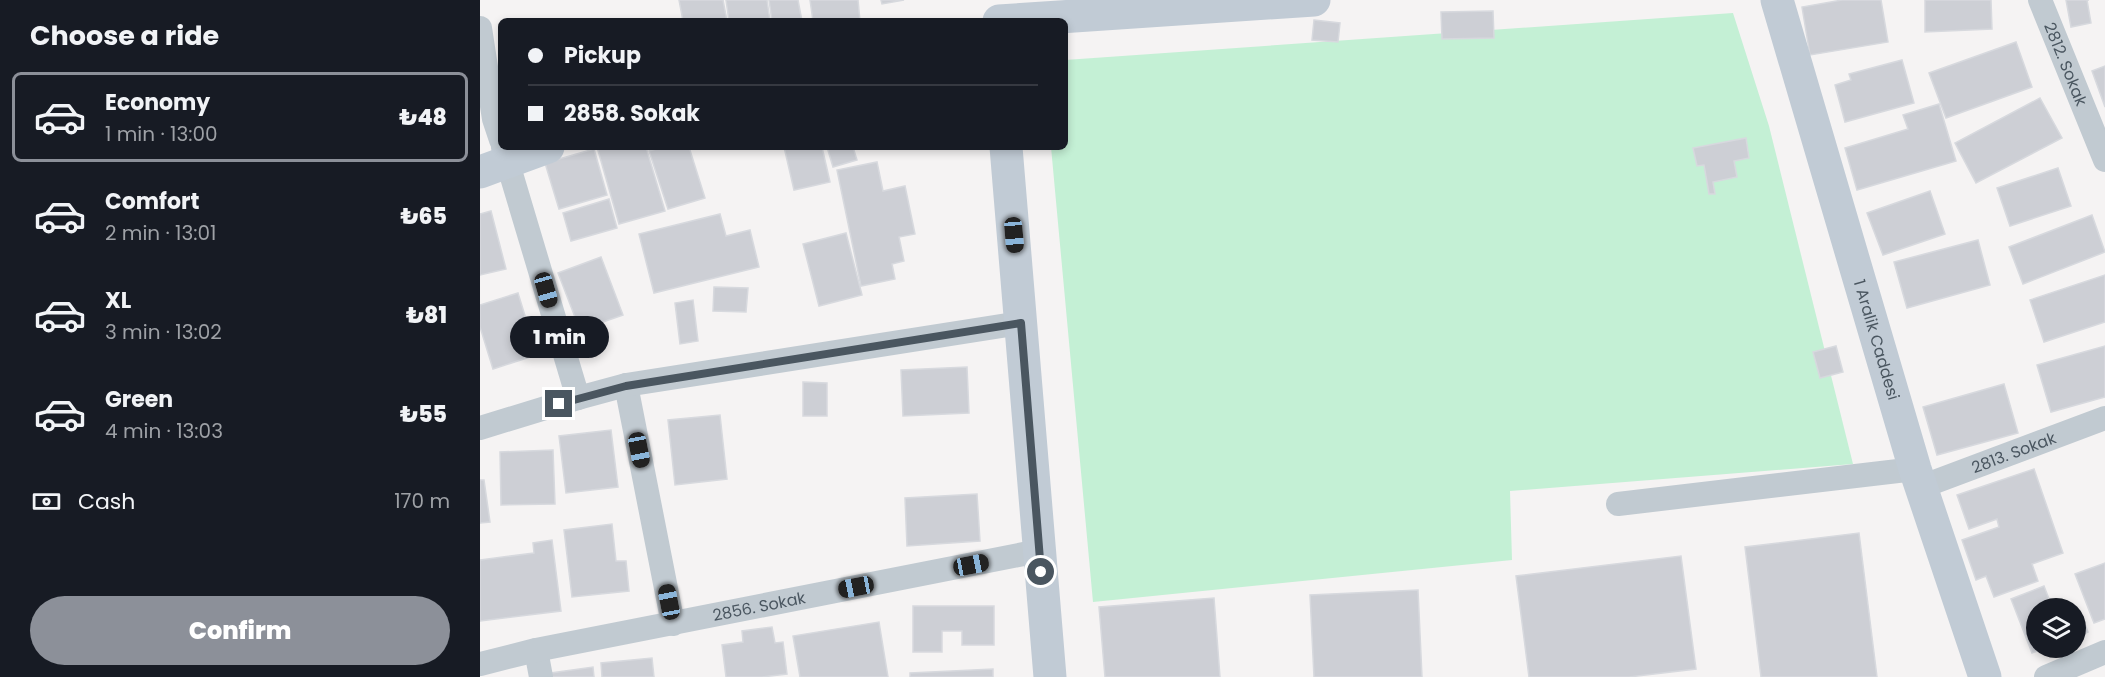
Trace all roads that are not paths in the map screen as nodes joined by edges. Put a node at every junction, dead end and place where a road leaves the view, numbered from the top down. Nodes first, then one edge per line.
1 (994, 0) edge
2 (1314, 0) edge
3 (1777, 0) edge
4 (2040, 0) edge
5 (997, 18) edge
6 (1043, 18) edge
7 (480, 28) edge
8 (529, 150) edge
9 (1006, 150) edge
10 (498, 155) edge
11 (2105, 160) edge
12 (1021, 323) junction
13 (626, 386) junction
14 (578, 398) junction
15 (2105, 418) edge
16 (480, 428) edge
17 (1918, 478) junction
18 (1618, 504) dead end
19 (1039, 551) junction
20 (673, 624) junction
21 (536, 650) junction
22 (2105, 652) edge
23 (480, 664) edge
24 (541, 677) edge
25 (1050, 677) edge
26 (1985, 677) edge
27 (2046, 677) edge

1 - 5 main road
2 - 6 main road
3 - 17 main road, 1 Aralik Caddesi
4 - 11 street, 2812. Sokak
7 - 10 street
8 - 10 main road
9 - 12 main road
10 - 14 street
12 - 13 street
12 - 19 main road
13 - 14 street
13 - 20 street
14 - 16 street
15 - 17 street, 2813. Sokak
17 - 18 street, 2813. Sokak
17 - 26 main road, 1 Aralik Caddesi
19 - 20 street, 2856. Sokak
19 - 25 main road
20 - 21 street, 2856. Sokak
21 - 23 street, 2856. Sokak
21 - 24 street
22 - 27 street

